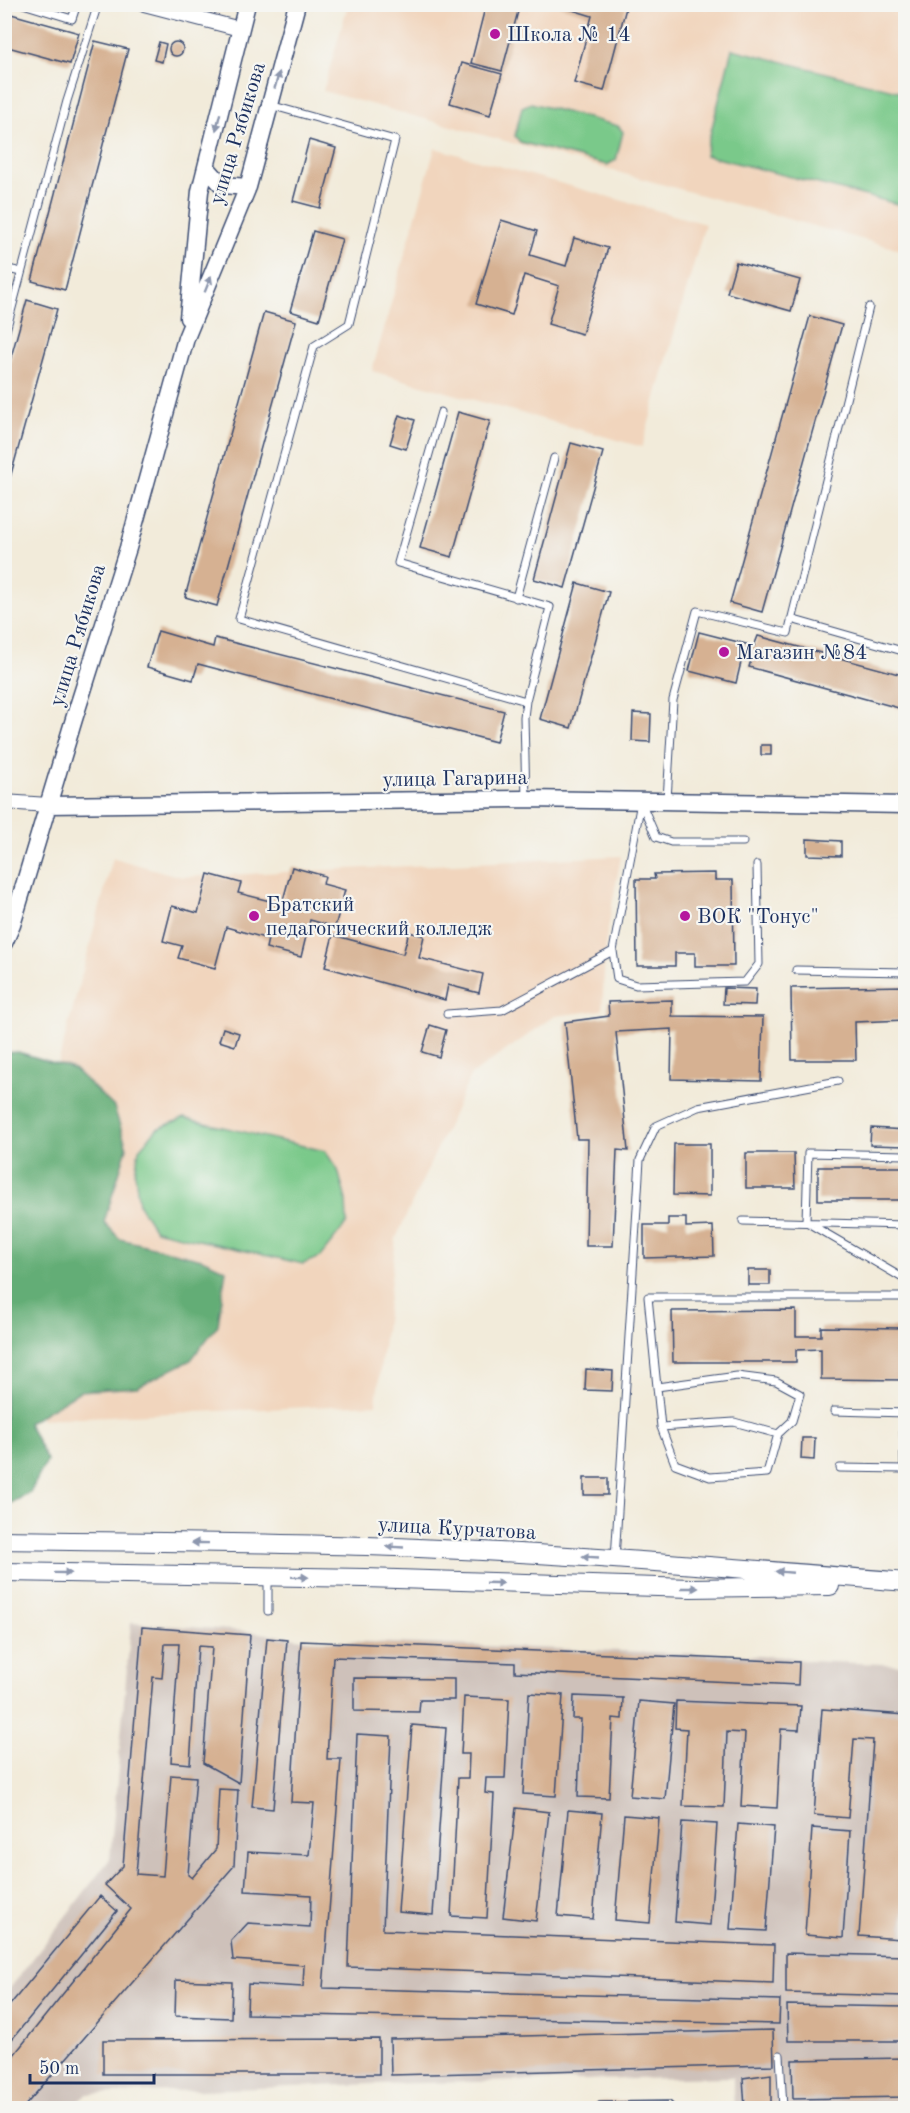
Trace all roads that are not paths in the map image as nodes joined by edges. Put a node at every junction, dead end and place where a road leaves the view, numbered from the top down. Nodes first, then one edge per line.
1 (23, 4) edge
2 (76, 4) edge
3 (98, 4) edge
4 (144, 4) edge
5 (247, 4) edge
6 (297, 4) edge
7 (893, 4) edge
8 (906, 8) edge
9 (240, 29) junction
10 (270, 104) junction
11 (207, 168) junction
12 (248, 187) junction
13 (4, 268) edge
14 (21, 272) junction
15 (869, 307) dead end
16 (4, 338) edge
17 (186, 338) junction
18 (441, 412) dead end
19 (554, 458) dead end
20 (516, 597) junction
21 (791, 619) junction
22 (906, 652) edge
23 (526, 701) junction
24 (526, 799) junction
25 (4, 802) edge
26 (641, 802) junction
27 (667, 802) junction
28 (48, 805) junction
29 (906, 806) edge
30 (743, 842) dead end
31 (757, 866) dead end
32 (4, 943) edge
33 (613, 951) junction
34 (796, 970) dead end
35 (906, 972) edge
36 (447, 1014) dead end
37 (838, 1081) dead end
38 (906, 1155) edge
39 (743, 1221) dead end
40 (806, 1221) junction
41 (906, 1225) edge
42 (906, 1280) edge
43 (906, 1297) edge
44 (657, 1387) junction
45 (834, 1411) dead end
46 (904, 1413) edge
47 (661, 1427) junction
48 (778, 1434) junction
49 (840, 1468) dead end
50 (4, 1540) edge
51 (366, 1546) junction
52 (615, 1559) junction
53 (4, 1572) edge
54 (268, 1577) junction
55 (365, 1578) junction
56 (906, 1584) edge
57 (268, 1611) dead end
58 (780, 2055) dead end
59 (783, 2109) edge

1 - 2 lane
3 - 14 lane
4 - 9 street
5 - 9 street, улица Рябикова
10 -> 6 street, улица Рябикова
7 - 8 lane
9 -> 11 street, улица Рябикова
10 - 12 street, улица Рябикова
10 - 23 lane
11 - 12 street
11 - 17 street, улица Рябикова
17 -> 12 street, улица Рябикова
13 - 14 lane
14 - 16 lane
15 - 21 lane
17 - 28 street, улица Рябикова
18 - 20 lane
19 - 20 lane
20 - 23 lane
21 - 22 lane
21 - 27 lane
23 - 24 lane
24 - 26 street, улица Гагарина
24 - 28 street, улица Гагарина
25 - 28 street, улица Гагарина
26 - 27 street, улица Гагарина
26 - 30 lane
26 - 33 lane
27 - 29 street, улица Гагарина
28 - 32 street, улица Рябикова
31 - 33 lane
33 - 36 lane
34 - 35 lane
37 - 52 lane
38 - 40 lane
39 - 40 lane
40 - 41 lane
40 - 42 lane
43 - 44 lane
44 - 47 lane
44 - 48 lane
45 - 46 lane
46 - 49 lane
47 - 48 lane
47 - 48 lane
51 -> 50 main road, улица Курчатова
52 -> 51 main road, улица Курчатова
51 - 55 main road
56 -> 52 main road, улица Курчатова
53 -> 54 main road
54 -> 55 main road
54 - 57 lane
55 -> 56 main road
58 - 59 lane

